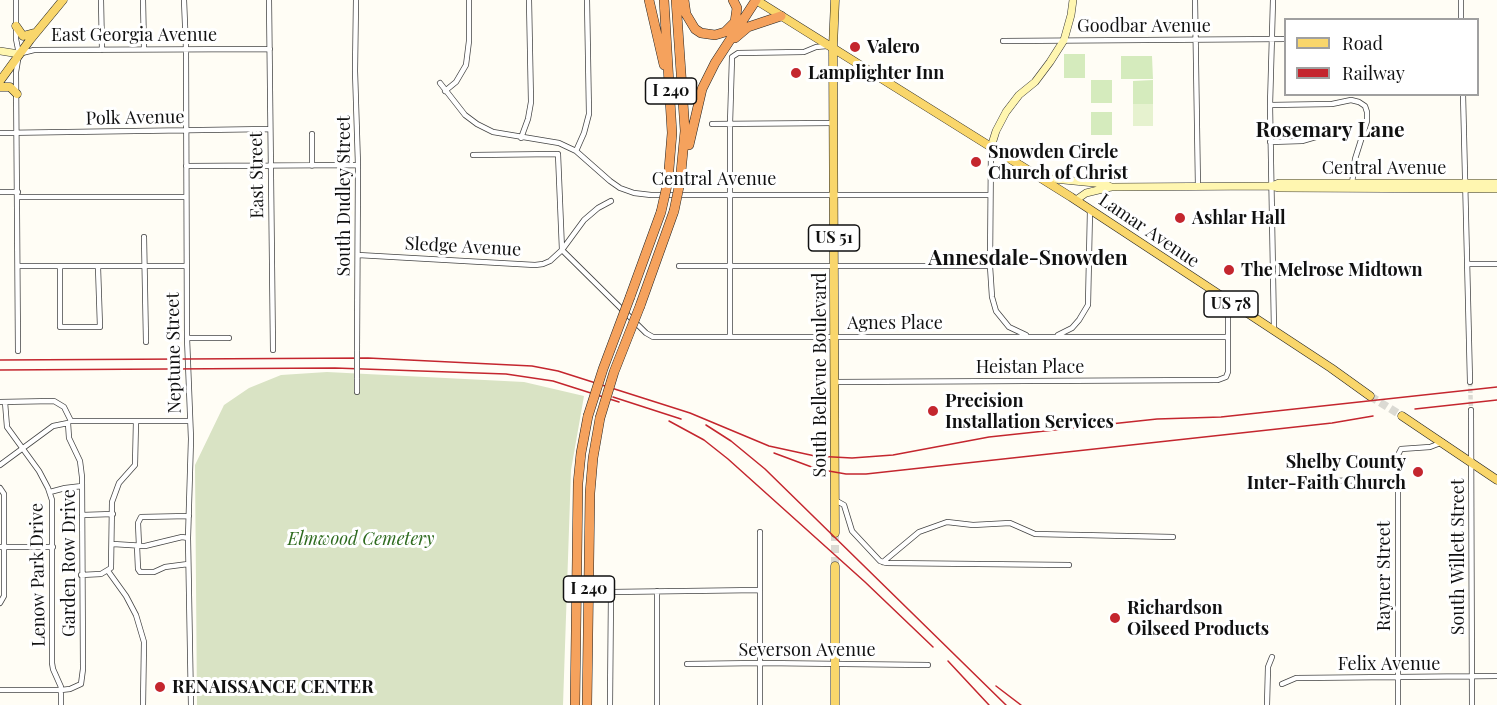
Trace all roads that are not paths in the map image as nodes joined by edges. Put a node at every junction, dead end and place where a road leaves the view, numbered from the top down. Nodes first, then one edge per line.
1 (16, 0) edge
2 (63, 0) edge
3 (101, 0) edge
4 (143, 0) edge
5 (184, 0) edge
6 (269, 0) edge
7 (356, 0) edge
8 (469, 0) edge
9 (529, 0) edge
10 (587, 0) edge
11 (649, 0) edge
12 (664, 0) edge
13 (676, 0) edge
14 (684, 0) edge
15 (733, 0) edge
16 (756, 0) edge
17 (835, 0) edge
18 (1073, 0) edge
19 (1196, 0) edge
20 (1272, 0) edge
21 (1461, 0) edge
22 (781, 16) junction
23 (1461, 18) edge
24 (16, 26) junction
25 (35, 32) junction
26 (1196, 39) junction
27 (1270, 39) junction
28 (1284, 39) edge
29 (1004, 40) dead end
30 (1064, 40) junction
31 (729, 43) junction
32 (833, 47) junction
33 (270, 48) junction
34 (144, 49) junction
35 (186, 49) junction
36 (102, 50) junction
37 (0, 51) edge
38 (19, 54) junction
39 (0, 81) edge
40 (440, 83) dead end
41 (0, 87) edge
42 (445, 91) junction
43 (17, 94) junction
44 (1463, 96) edge
45 (671, 97) junction
46 (1270, 105) junction
47 (834, 123) junction
48 (712, 124) dead end
49 (730, 124) junction
50 (270, 129) junction
51 (186, 131) junction
52 (0, 133) edge
53 (18, 133) junction
54 (312, 134) dead end
55 (1335, 137) dead end
56 (521, 138) junction
57 (1270, 142) junction
58 (991, 147) junction
59 (576, 151) junction
60 (473, 155) dead end
61 (683, 159) junction
62 (358, 165) junction
63 (186, 166) junction
64 (271, 166) junction
65 (312, 166) junction
66 (1041, 178) junction
67 (1497, 183) edge
68 (1352, 185) junction
69 (1271, 186) junction
70 (1466, 186) junction
71 (1112, 187) junction
72 (1197, 187) junction
73 (1497, 189) edge
74 (0, 192) edge
75 (18, 195) junction
76 (730, 195) junction
77 (835, 195) junction
78 (990, 195) junction
79 (185, 196) junction
80 (1076, 200) junction
81 (611, 201) dead end
82 (1090, 210) junction
83 (144, 237) dead end
84 (562, 250) junction
85 (358, 255) junction
86 (1468, 264) junction
87 (1497, 264) edge
88 (18, 266) junction
89 (186, 266) junction
90 (679, 266) dead end
91 (834, 266) junction
92 (990, 266) junction
93 (60, 267) junction
94 (98, 267) junction
95 (145, 267) junction
96 (730, 267) junction
97 (1228, 302) junction
98 (1274, 332) junction
99 (1028, 336) junction
100 (1056, 336) junction
101 (730, 337) junction
102 (834, 337) junction
103 (1228, 337) junction
104 (187, 338) junction
105 (229, 338) dead end
106 (146, 342) dead end
107 (273, 350) dead end
108 (18, 351) dead end
109 (1470, 381) tunnel mouth
110 (834, 382) junction
111 (357, 392) dead end
112 (1370, 396) tunnel mouth
113 (3, 402) edge
114 (1471, 410) tunnel mouth
115 (1402, 416) tunnel mouth
116 (136, 421) junction
117 (189, 421) junction
118 (69, 422) junction
119 (1443, 442) junction
120 (23, 448) junction
121 (1472, 462) junction
122 (0, 465) edge
123 (1397, 480) junction
124 (1497, 480) edge
125 (1314, 481) dead end
126 (82, 486) junction
127 (0, 488) edge
128 (50, 492) junction
129 (835, 500) junction
130 (2, 513) edge
131 (113, 514) junction
132 (82, 515) junction
133 (189, 516) junction
134 (760, 532) dead end
135 (835, 533) tunnel mouth
136 (1173, 537) dead end
137 (188, 538) junction
138 (113, 544) junction
139 (138, 546) junction
140 (2, 547) edge
141 (53, 547) junction
142 (883, 562) junction
143 (188, 564) junction
144 (1069, 565) dead end
145 (835, 566) tunnel mouth
146 (108, 571) junction
147 (81, 575) junction
148 (760, 590) junction
149 (657, 591) junction
150 (0, 603) edge
151 (1272, 657) dead end
152 (760, 663) junction
153 (835, 663) junction
154 (687, 664) dead end
155 (928, 665) dead end
156 (1472, 676) junction
157 (1497, 676) edge
158 (1398, 677) junction
159 (1282, 684) dead end
160 (61, 688) junction
161 (0, 690) edge
162 (61, 705) edge
163 (143, 705) edge
164 (191, 705) edge
165 (575, 705) edge
166 (587, 705) edge
167 (610, 705) edge
168 (657, 705) edge
169 (760, 705) edge
170 (835, 705) edge
171 (1268, 705) edge
172 (1398, 705) edge
173 (1472, 705) edge

1 - 24 street
2 - 25 main road
3 - 36 street
4 - 34 street
5 - 35 street, Neptune Street
6 - 33 street, East Street
7 - 62 street, South Dudley Street
8 - 42 street
9 - 56 street
10 - 59 street
11 - 45 highway
12 - 45 highway, I 240
13 - 61 highway, I 240
14 - 15 highway
16 - 22 main road, Lamar Avenue / US 78
16 - 31 highway
17 - 32 main road, South Bellevue Boulevard / US 51
18 - 30 main road
19 - 26 street
20 - 27 street
21 - 23 street
22 - 31 highway
22 - 32 main road, Lamar Avenue / US 78
24 - 25 main road
24 - 38 street
25 - 38 main road
26 - 27 street, Goodbar Avenue
26 - 30 street, Goodbar Avenue
26 - 72 street
27 - 28 street, Goodbar Avenue
27 - 46 street
29 - 30 street, Goodbar Avenue
30 - 58 main road
31 - 61 highway
32 - 47 main road, South Bellevue Boulevard / US 51
32 - 49 street
32 - 58 main road, Lamar Avenue / US 78
33 - 35 street, East Georgia Avenue
33 - 50 street, East Street
34 - 35 street, East Georgia Avenue
34 - 36 street, East Georgia Avenue
35 - 51 street, Neptune Street
36 - 38 street, East Georgia Avenue
37 - 38 main road, East Georgia Avenue
38 - 39 main road
38 - 43 street
40 - 42 street, Central Avenue
41 - 43 main road
42 - 56 street, Central Avenue
43 - 53 street
44 - 70 street
45 - 165 highway, I 240, bridge
46 - 57 street
46 - 68 street
47 - 49 street
47 - 77 main road, South Bellevue Boulevard / US 51
48 - 49 street
49 - 76 street
50 - 51 street, Polk Avenue
50 - 64 street, East Street
51 - 53 street, Polk Avenue
51 - 63 street, Neptune Street
52 - 53 street, Polk Avenue
53 - 75 street
54 - 65 street
55 - 57 street
56 - 59 street, Central Avenue
57 - 69 street
58 - 66 main road, Lamar Avenue / US 78
58 - 78 street
59 - 76 street, Central Avenue
60 - 84 street
61 - 166 highway, I 240, bridge
62 - 65 street
62 - 85 street, South Dudley Street
63 - 64 street
63 - 79 street, Neptune Street
64 - 65 street
64 - 107 street, East Street
66 - 71 main road, Central Avenue
66 - 80 main road, Lamar Avenue / US 78
67 - 70 main road, Central Avenue
68 - 69 main road, Central Avenue
68 - 70 main road, Central Avenue
69 - 72 main road, Central Avenue
69 - 98 street
70 - 73 main road, Central Avenue
70 - 86 street
71 - 72 main road, Central Avenue
71 - 80 main road, Central Avenue
74 - 75 street
75 - 79 street
75 - 88 street
76 - 77 street, Central Avenue
76 - 96 street
77 - 78 street, Central Avenue
77 - 91 main road, South Bellevue Boulevard / US 51
78 - 92 street
79 - 89 street, Neptune Street
80 - 82 main road, Lamar Avenue / US 78
81 - 84 street
82 - 97 main road, Lamar Avenue / US 78
82 - 100 street
83 - 95 street
84 - 85 street, Sledge Avenue
84 - 101 street, Agnes Place
85 - 111 street, South Dudley Street, bridge
86 - 87 street
86 - 109 street
88 - 93 street
88 - 108 street
89 - 95 street
89 - 104 street, Neptune Street
90 - 96 street
91 - 92 street
91 - 96 street
91 - 102 main road, South Bellevue Boulevard / US 51
92 - 99 street
93 - 94 street
93 - 94 street
94 - 95 street
95 - 106 street
96 - 101 street
97 - 98 main road, Lamar Avenue / US 78
97 - 103 street
98 - 112 main road, Lamar Avenue / US 78
99 - 100 street, Agnes Place
99 - 102 street, Agnes Place
100 - 103 street, Agnes Place
101 - 102 street, Agnes Place
102 - 110 main road, South Bellevue Boulevard / US 51
103 - 110 street, Heistan Place
104 - 105 street
104 - 117 street, Neptune Street
110 - 129 main road, South Bellevue Boulevard / US 51
113 - 118 street
113 - 120 street, Lenow Park Drive
114 - 121 street, South Willett Street
115 - 119 main road
116 - 117 street
116 - 118 street
116 - 131 street
117 - 133 street, Neptune Street
118 - 120 street
118 - 126 street, Garden Row Drive
119 - 121 main road
119 - 123 street, Rayner Street
120 - 122 street
120 - 128 street, Lenow Park Drive
121 - 124 main road
121 - 156 street, South Willett Street
123 - 125 street
123 - 158 street, Rayner Street
126 - 128 street
126 - 132 street, Garden Row Drive
127 - 130 street
128 - 141 street, Lenow Park Drive
129 - 135 main road, South Bellevue Boulevard / US 51
129 - 142 street
130 - 140 street
131 - 132 street
131 - 138 street
132 - 147 street, Garden Row Drive
133 - 137 street, Neptune Street
133 - 139 street
134 - 148 street
136 - 142 street
137 - 139 street
137 - 143 street, Neptune Street
138 - 139 street
138 - 146 street
139 - 143 street
140 - 141 street
140 - 150 street
141 - 160 street, Lenow Park Drive
142 - 144 street
143 - 164 street, Neptune Street
145 - 153 main road
146 - 147 street
146 - 163 street
147 - 160 street, Garden Row Drive
148 - 149 street
148 - 152 street
149 - 167 street
149 - 168 street
151 - 171 street
152 - 153 street, Severson Avenue
152 - 154 street, Severson Avenue
152 - 169 street
153 - 155 street, Severson Avenue
153 - 170 main road
156 - 157 street, Felix Avenue
156 - 158 street, Felix Avenue
156 - 173 street, South Willett Street
158 - 159 street, Felix Avenue
158 - 172 street, Rayner Street
160 - 161 street
160 - 162 street, Lenow Park Drive

